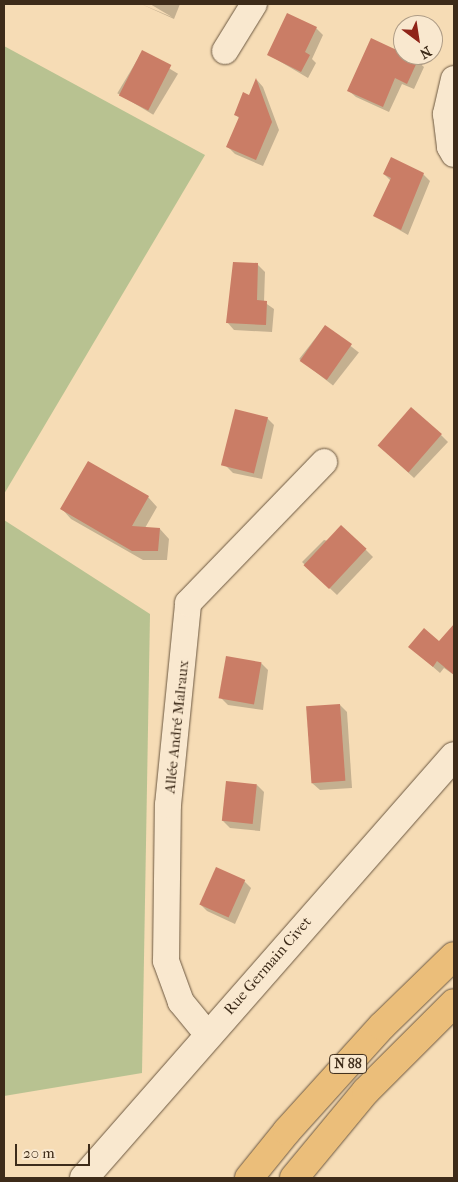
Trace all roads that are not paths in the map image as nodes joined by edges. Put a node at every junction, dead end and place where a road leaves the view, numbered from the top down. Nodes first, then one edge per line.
1 (254, 4) edge
2 (225, 51) dead end
3 (454, 79) edge
4 (454, 154) edge
5 (324, 462) dead end
6 (454, 756) edge
7 (454, 956) edge
8 (454, 1003) edge
9 (208, 1036) junction
10 (84, 1178) edge
11 (249, 1178) edge
12 (294, 1178) edge

1 - 2 street
3 - 4 street
5 - 9 street, Allée André Malraux
6 - 9 street, Rue Germain Civet
7 - 11 highway, N 88
8 - 12 highway, N 88
9 - 10 street, Rue Germain Civet

